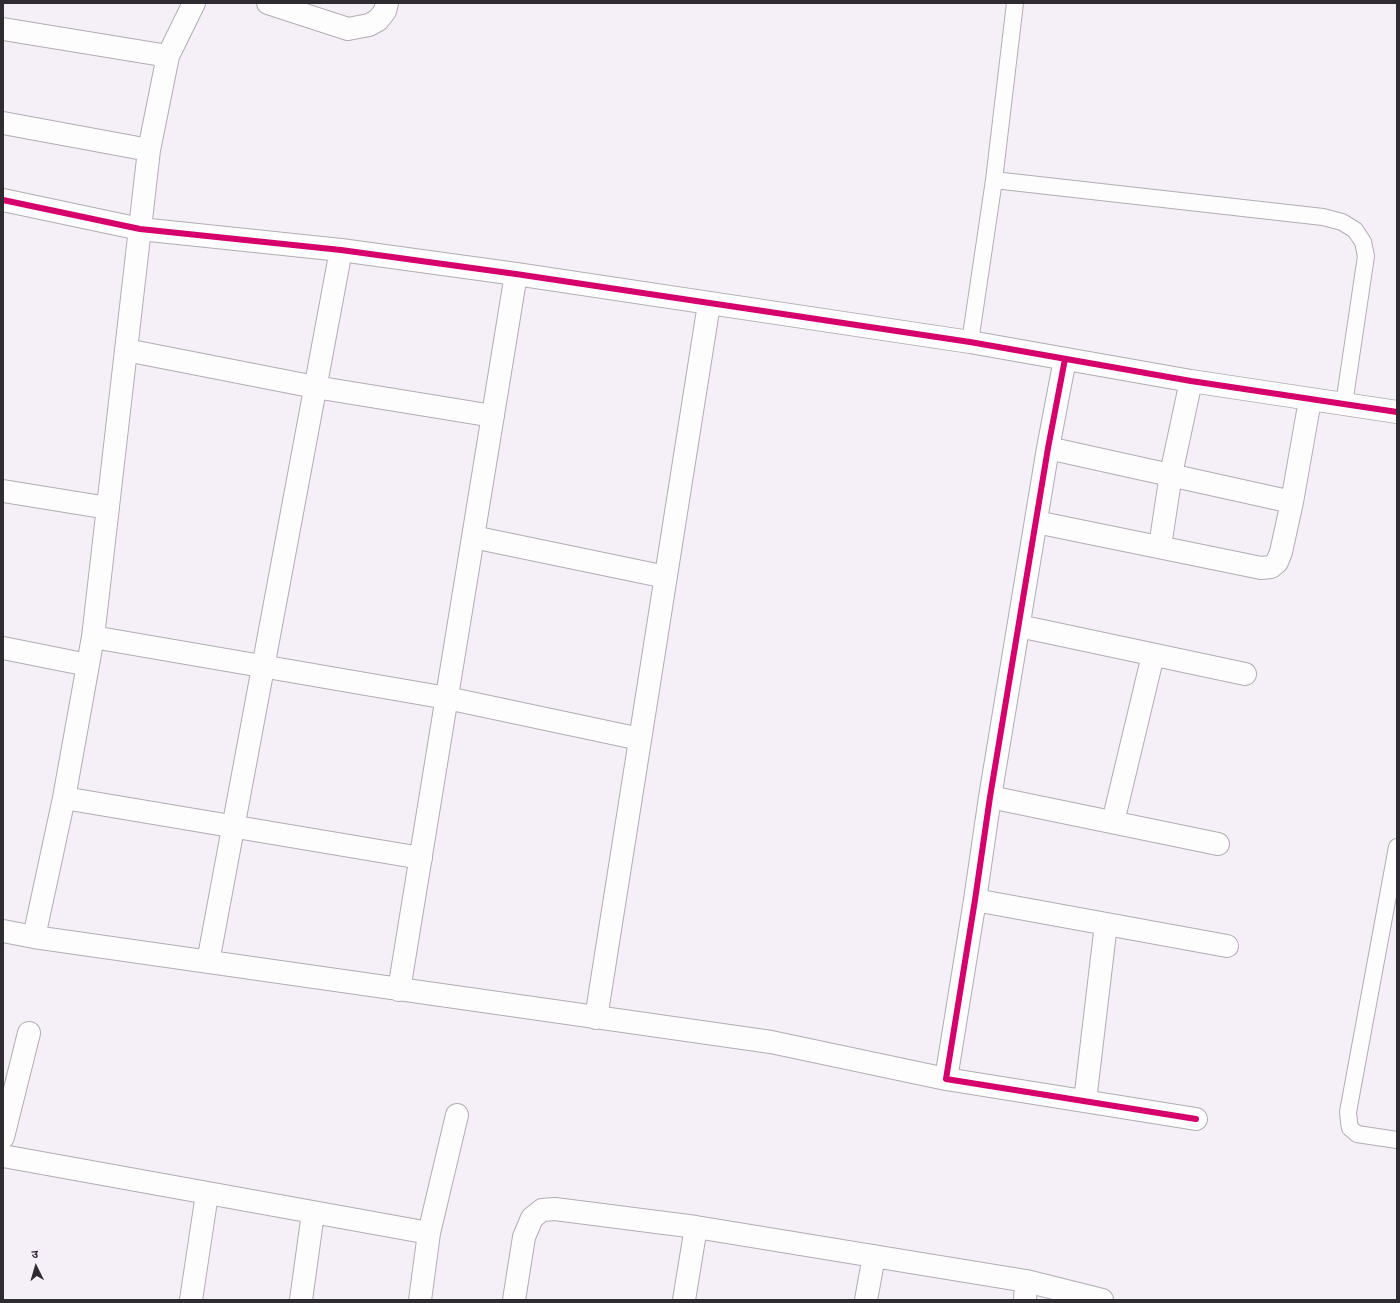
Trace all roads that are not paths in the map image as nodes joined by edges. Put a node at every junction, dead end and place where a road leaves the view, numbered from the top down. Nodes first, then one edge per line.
1 (194, 3) edge
2 (268, 3) edge
3 (387, 3) edge
4 (1015, 3) edge
5 (3, 29) edge
6 (168, 56) junction
7 (3, 123) edge
8 (149, 150) junction
9 (994, 180) junction
10 (3, 200) edge
11 (140, 229) junction
12 (341, 250) junction
13 (516, 274) junction
14 (709, 304) junction
15 (970, 342) junction
16 (126, 350) junction
17 (1065, 359) junction
18 (1191, 381) junction
19 (315, 387) junction
20 (1310, 400) junction
21 (1344, 404) junction
22 (1397, 412) edge
23 (493, 416) junction
24 (1048, 448) junction
25 (1171, 474) junction
26 (3, 491) edge
27 (1292, 502) junction
28 (108, 508) junction
29 (1036, 522) junction
30 (473, 537) junction
31 (1160, 546) junction
32 (666, 577) junction
33 (1019, 626) junction
34 (92, 637) junction
35 (3, 648) edge
36 (1153, 654) junction
37 (88, 665) junction
38 (263, 666) junction
39 (1245, 674) dead end
40 (447, 698) junction
41 (640, 739) junction
42 (990, 797) junction
43 (64, 798) junction
44 (1112, 822) junction
45 (234, 826) junction
46 (1218, 844) dead end
47 (1397, 847) edge
48 (421, 858) junction
49 (975, 900) junction
50 (1106, 924) junction
51 (3, 932) edge
52 (34, 938) junction
53 (1227, 946) dead end
54 (208, 962) junction
55 (399, 990) junction
56 (596, 1018) junction
57 (29, 1033) dead end
58 (946, 1078) junction
59 (1085, 1101) junction
60 (457, 1115) dead end
61 (1196, 1119) dead end
62 (3, 1137) edge
63 (1397, 1140) edge
64 (3, 1156) edge
65 (207, 1194) junction
66 (313, 1213) junction
67 (696, 1227) junction
68 (429, 1233) junction
69 (874, 1256) junction
70 (1025, 1291) edge
71 (191, 1300) edge
72 (301, 1300) edge
73 (420, 1300) edge
74 (514, 1300) edge
75 (684, 1300) edge
76 (866, 1300) edge
77 (1102, 1300) edge

1 - 6 street
2 - 3 street
4 - 9 lane
5 - 6 street
6 - 8 street
7 - 8 street
8 - 11 street
9 - 15 lane
9 - 21 lane
10 - 11 street
11 - 12 street
11 - 16 street
12 - 13 street
12 - 19 street
13 - 14 street
13 - 23 street
14 - 15 street
14 - 32 street
15 - 17 street
16 - 19 street
16 - 28 street
17 - 18 street
17 - 24 street
18 - 20 street
18 - 25 street
19 - 23 street
19 - 38 street
20 - 21 street
20 - 27 street
21 - 22 street
23 - 30 street
24 - 25 street
24 - 29 street
25 - 27 street
25 - 31 street
26 - 28 street
27 - 31 street
28 - 34 street
29 - 31 street
29 - 33 street
30 - 32 street
30 - 40 street
32 - 41 street
33 - 36 street
33 - 42 street
34 - 37 street
34 - 38 street
35 - 37 street
36 - 39 street
36 - 44 street
37 - 43 street
38 - 40 street
38 - 45 street
40 - 41 street
40 - 48 street
41 - 56 street
42 - 44 street
42 - 49 street
43 - 45 street
43 - 52 street
44 - 46 street
45 - 48 street
45 - 54 street
47 - 63 lane
48 - 55 street
49 - 50 street
49 - 58 street
50 - 53 street
50 - 59 street
51 - 52 street
52 - 54 street
54 - 55 street
55 - 56 street
56 - 58 street
57 - 62 street
58 - 59 street
59 - 61 street
60 - 68 street
64 - 65 street
65 - 66 street
65 - 71 street
66 - 68 street
66 - 72 street
67 - 69 street
67 - 74 street
67 - 75 street
68 - 73 street
69 - 70 street
69 - 76 street
70 - 77 street

